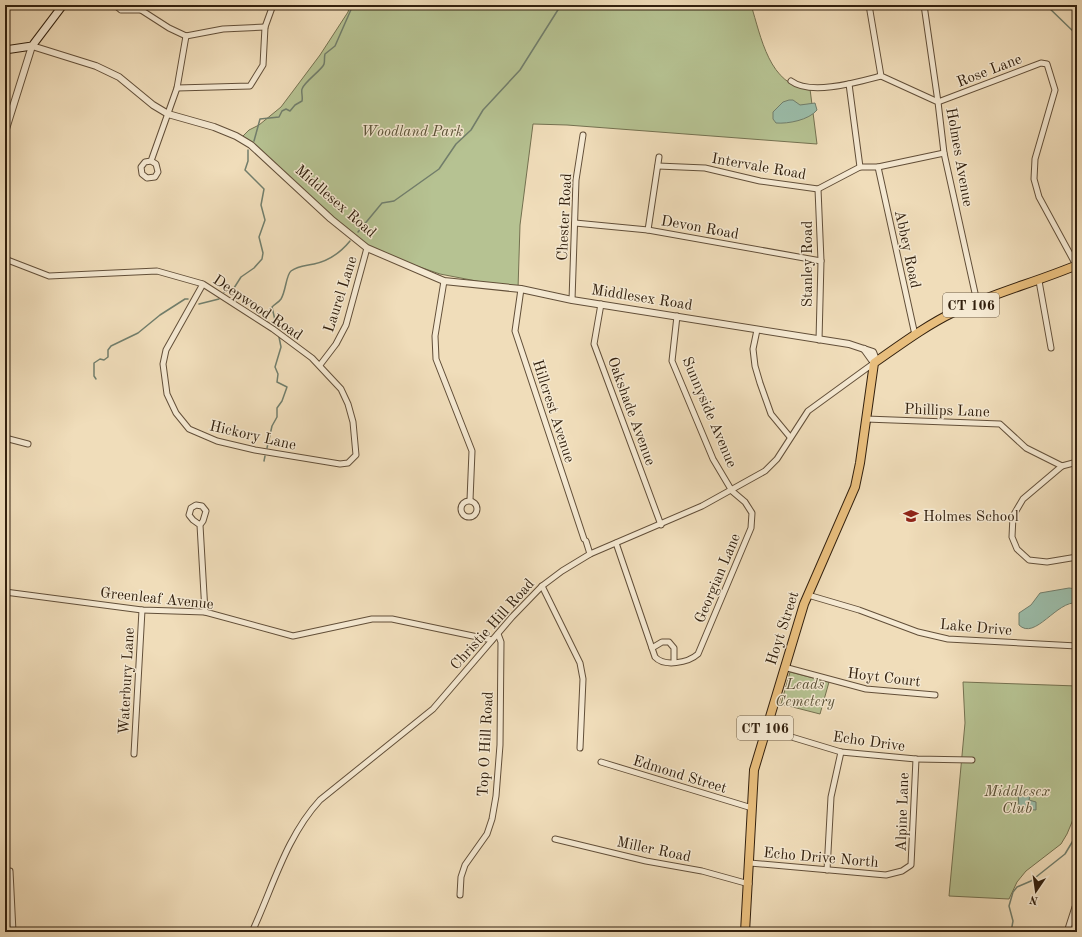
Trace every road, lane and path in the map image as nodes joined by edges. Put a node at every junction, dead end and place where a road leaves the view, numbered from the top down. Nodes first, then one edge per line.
1 (63, 5) edge
2 (115, 5) edge
3 (273, 5) edge
4 (869, 5) edge
5 (924, 5) edge
6 (140, 7) edge
7 (266, 27) junction
8 (186, 36) junction
9 (32, 46) junction
10 (5, 50) edge
11 (881, 76) junction
12 (791, 81) dead end
13 (849, 84) junction
14 (177, 88) junction
15 (938, 102) junction
16 (168, 114) junction
17 (5, 132) edge
18 (584, 135) dead end
19 (944, 153) junction
20 (659, 157) dead end
21 (152, 161) dead end
22 (658, 166) junction
23 (860, 167) junction
24 (878, 167) junction
25 (818, 189) junction
26 (575, 223) junction
27 (648, 230) junction
28 (367, 248) junction
29 (5, 259) edge
30 (821, 261) junction
31 (1077, 265) edge
32 (444, 281) junction
33 (1039, 281) junction
34 (203, 284) junction
35 (521, 290) junction
36 (572, 300) junction
37 (977, 302) junction
38 (601, 304) junction
39 (677, 316) junction
40 (756, 330) junction
41 (915, 335) junction
42 (819, 340) junction
43 (1051, 348) dead end
44 (874, 363) junction
45 (320, 366) junction
46 (866, 419) junction
47 (790, 437) junction
48 (5, 438) edge
49 (28, 444) dead end
50 (354, 460) joint
51 (1077, 462) edge
52 (1062, 466) junction
53 (732, 491) junction
54 (470, 500) dead end
55 (200, 525) dead end
56 (661, 525) junction
57 (616, 543) junction
58 (590, 554) junction
59 (1077, 557) edge
60 (542, 586) junction
61 (5, 592) edge
62 (808, 595) junction
63 (142, 610) junction
64 (205, 612) junction
65 (498, 634) junction
66 (492, 640) junction
67 (1077, 646) edge
68 (652, 648) junction
69 (674, 661) junction
70 (784, 667) junction
71 (935, 695) dead end
72 (765, 728) junction
73 (580, 748) dead end
74 (841, 752) junction
75 (134, 754) dead end
76 (916, 759) junction
77 (972, 760) dead end
78 (601, 762) dead end
79 (752, 808) junction
80 (554, 839) dead end
81 (750, 863) junction
82 (912, 865) joint
83 (827, 870) junction
84 (10, 872) dead end
85 (749, 884) junction
86 (460, 895) dead end
87 (1077, 908) edge
88 (12, 932) edge
89 (252, 932) edge
90 (746, 932) edge
91 (1068, 932) edge

1 - 9 main road
2 - 6 street
3 - 7 street
4 - 11 street
5 - 15 street
6 - 8 street
7 - 8 street
7 - 14 street
8 - 14 street
9 - 10 main road, Middlesex Road
9 - 16 street, Middlesex Road
9 - 17 street
11 - 13 street
11 - 15 street, Holmes Avenue
12 - 13 street
13 - 23 street
14 - 16 street
15 - 19 street, Holmes Avenue
15 - 31 street, Rose Lane
16 - 21 street
16 - 28 street, Middlesex Road
18 - 26 street, Chester Road
19 - 24 street, Intervale Road
19 - 37 street, Holmes Avenue
20 - 22 street
22 - 25 street, Intervale Road
22 - 27 street
23 - 24 street, Intervale Road
23 - 25 street, Intervale Road
24 - 41 street, Abbey Road
25 - 30 street, Stanley Road
26 - 27 street, Devon Road
26 - 36 street, Chester Road
27 - 30 street, Devon Road
28 - 32 street, Middlesex Road
28 - 45 street, Laurel Lane
29 - 34 street, Deepwood Road
30 - 42 street, Stanley Road
31 - 33 main road, CT 106
32 - 35 street, Middlesex Road
32 - 54 street
33 - 37 main road, CT 106
33 - 43 street
34 - 45 street, Deepwood Road
34 - 50 street, Hickory Lane
35 - 36 street, Middlesex Road
35 - 58 street, Hillcrest Avenue
36 - 38 street, Middlesex Road
37 - 41 main road, CT 106
38 - 39 street, Middlesex Road
38 - 56 street, Oakshade Avenue
39 - 40 street, Middlesex Road
39 - 53 street, Sunnyside Avenue
40 - 42 street, Middlesex Road
40 - 47 street
41 - 44 main road, CT 106
42 - 44 street, Middlesex Road
44 - 46 main road, Hoyt Street / CT 106
44 - 47 street, Christie Hill Road
45 - 50 street, Deepwood Road
46 - 52 street, Phillips Lane
46 - 62 main road, Hoyt Street / CT 106
47 - 53 street, Christie Hill Road
48 - 49 street
51 - 52 street
52 - 59 street
53 - 56 street, Christie Hill Road
53 - 69 street, Georgian Lane
55 - 64 street
56 - 57 street, Christie Hill Road
57 - 58 street, Christie Hill Road
57 - 68 street, Georgian Lane
58 - 60 street, Christie Hill Road
60 - 65 street, Christie Hill Road
60 - 73 street
61 - 63 street, Greenleaf Avenue
62 - 67 street, Lake Drive
62 - 70 main road, Hoyt Street / CT 106
63 - 64 street, Greenleaf Avenue
63 - 75 street, Waterbury Lane
64 - 66 street, Greenleaf Avenue
65 - 66 street, Christie Hill Road
65 - 86 street, Top O Hill Road
66 - 89 street, Christie Hill Road
68 - 69 street, Georgian Lane
68 - 69 street
70 - 71 street, Hoyt Court
70 - 72 main road, Hoyt Street / CT 106
72 - 74 street, Echo Drive
72 - 79 main road, Hoyt Street / CT 106
74 - 76 street, Echo Drive
74 - 83 street
76 - 77 street, Echo Drive
76 - 82 street, Alpine Lane
78 - 79 street, Edmond Street
79 - 81 main road, Hoyt Street / CT 106
80 - 85 street, Miller Road
81 - 83 street, Echo Drive North
81 - 85 main road, Hoyt Street / CT 106
82 - 83 street, Echo Drive North
84 - 88 street
85 - 90 main road, Hoyt Street / CT 106
87 - 91 street

